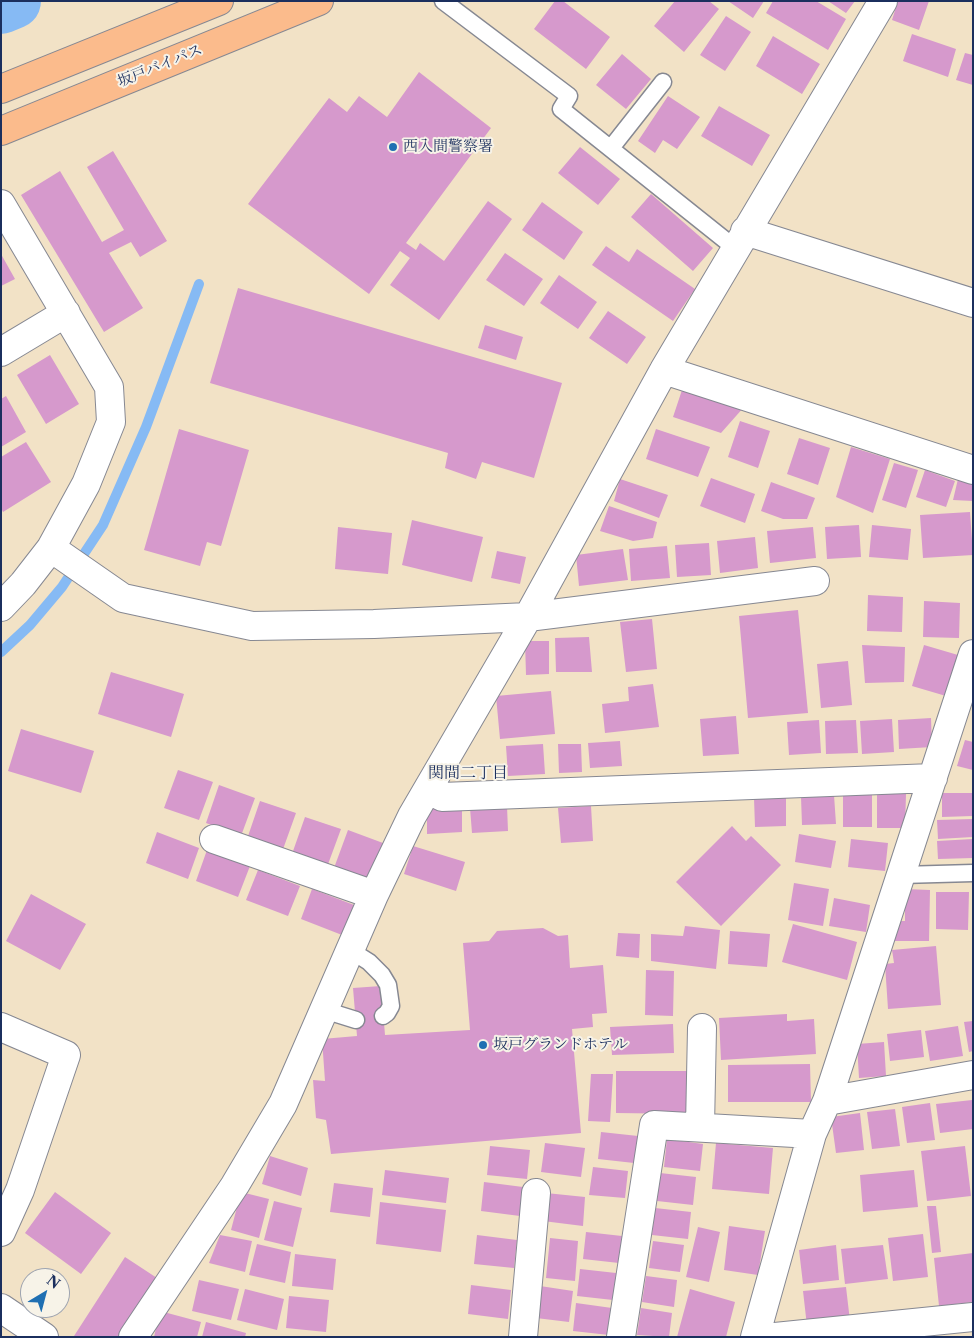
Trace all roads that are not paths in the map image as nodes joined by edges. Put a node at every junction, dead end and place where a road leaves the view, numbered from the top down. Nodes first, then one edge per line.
1 (220, 1) edge
2 (319, 1) edge
3 (443, 1) edge
4 (884, 1) edge
5 (663, 82) dead end
6 (1, 89) edge
7 (1, 131) edge
8 (611, 148) junction
9 (1, 204) edge
10 (740, 239) junction
11 (973, 303) edge
12 (66, 313) junction
13 (1, 352) edge
14 (664, 370) junction
15 (973, 470) edge
16 (51, 548) junction
17 (816, 581) dead end
18 (1, 607) edge
19 (528, 616) junction
20 (973, 654) edge
21 (966, 697) edge
22 (933, 778) junction
23 (429, 788) junction
24 (214, 839) dead end
25 (973, 873) edge
26 (901, 875) junction
27 (374, 895) junction
28 (350, 950) junction
29 (324, 1010) junction
30 (383, 1016) dead end
31 (356, 1020) dead end
32 (1, 1027) edge
33 (702, 1028) dead end
34 (973, 1075) edge
35 (827, 1102) junction
36 (700, 1127) junction
37 (812, 1134) junction
38 (536, 1193) dead end
39 (1, 1232) edge
40 (1, 1308) edge
41 (973, 1317) edge
42 (881, 1332) edge
43 (44, 1337) edge
44 (133, 1337) edge
45 (523, 1337) edge
46 (621, 1337) edge
47 (755, 1337) edge
48 (775, 1337) edge

1 - 6 highway
2 - 7 highway, 坂戸バイパス
3 - 8 lane
4 - 10 street
5 - 8 lane
8 - 10 lane
9 - 12 street
10 - 11 street
10 - 14 street
12 - 13 street
12 - 16 street
14 - 15 street
14 - 19 street
16 - 18 street
16 - 19 street
17 - 19 street
19 - 23 street
20 - 21 street
21 - 22 street
22 - 23 street
22 - 26 street
23 - 27 street
24 - 27 street
25 - 26 lane
26 - 35 street
27 - 28 street
28 - 29 street
28 - 30 lane
29 - 31 lane
29 - 44 street
32 - 39 street
33 - 36 street
34 - 35 street
35 - 37 street
36 - 37 street
36 - 46 street
37 - 47 street
38 - 45 street
40 - 43 street
41 - 42 street
42 - 48 street

